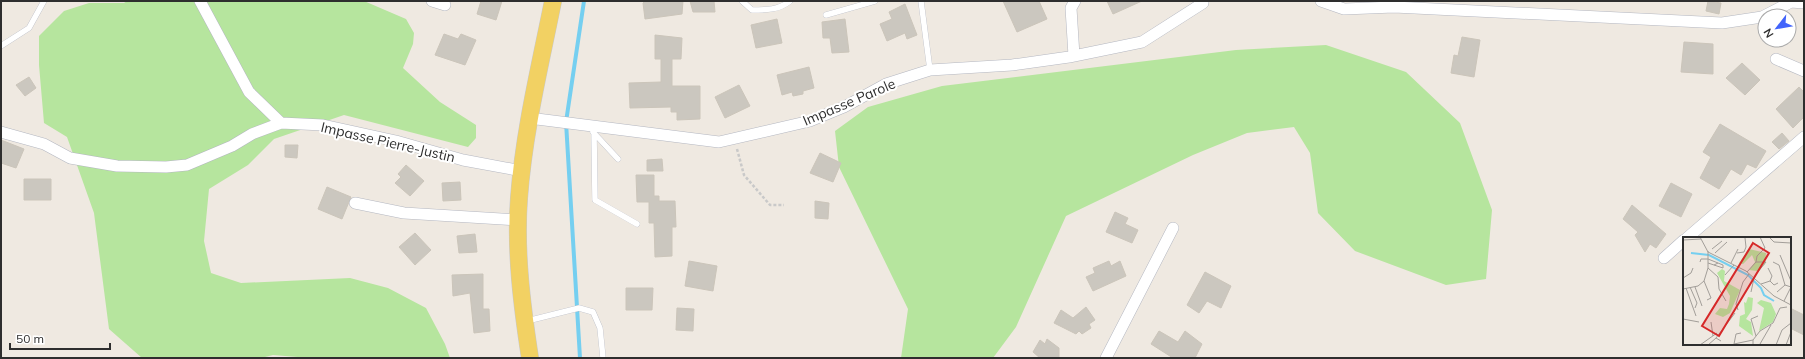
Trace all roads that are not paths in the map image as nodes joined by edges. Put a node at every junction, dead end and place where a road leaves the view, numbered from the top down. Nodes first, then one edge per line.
1 (44, 1) edge
2 (200, 1) edge
3 (432, 1) edge
4 (742, 1) edge
5 (790, 1) edge
6 (875, 1) edge
7 (921, 1) edge
8 (1075, 1) edge
9 (1204, 1) edge
10 (1321, 1) edge
11 (554, 2) edge
12 (1804, 3) edge
13 (445, 5) dead end
14 (826, 16) dead end
15 (1, 46) edge
16 (1074, 56) junction
17 (1776, 59) dead end
18 (930, 70) junction
19 (1804, 72) edge
20 (529, 118) junction
21 (281, 123) junction
22 (1, 125) edge
23 (590, 128) junction
24 (5, 133) edge
25 (1804, 137) edge
26 (618, 159) dead end
27 (522, 171) junction
28 (355, 202) dead end
29 (519, 220) junction
30 (637, 224) dead end
31 (1173, 228) dead end
32 (1688, 237) edge
33 (1683, 241) edge
34 (1664, 258) dead end
35 (524, 321) junction
36 (530, 358) edge
37 (603, 358) edge
38 (1106, 358) edge

1 - 15 lane
2 - 21 street
3 - 13 street
4 - 5 lane
6 - 14 lane
7 - 18 lane
8 - 16 street
9 - 16 street, Impasse Parole
10 - 12 street
11 - 20 main road
16 - 18 street, Impasse Parole
17 - 19 street
18 - 23 street, Impasse Parole
20 - 23 street, Impasse Parole
20 - 27 main road
21 - 24 street
21 - 27 street, Impasse Pierre-Justin
22 - 24 lane
23 - 26 lane
23 - 30 lane
25 - 32 street
27 - 29 main road
28 - 29 street
29 - 35 main road
31 - 38 street
33 - 34 street
35 - 36 main road
35 - 37 lane

